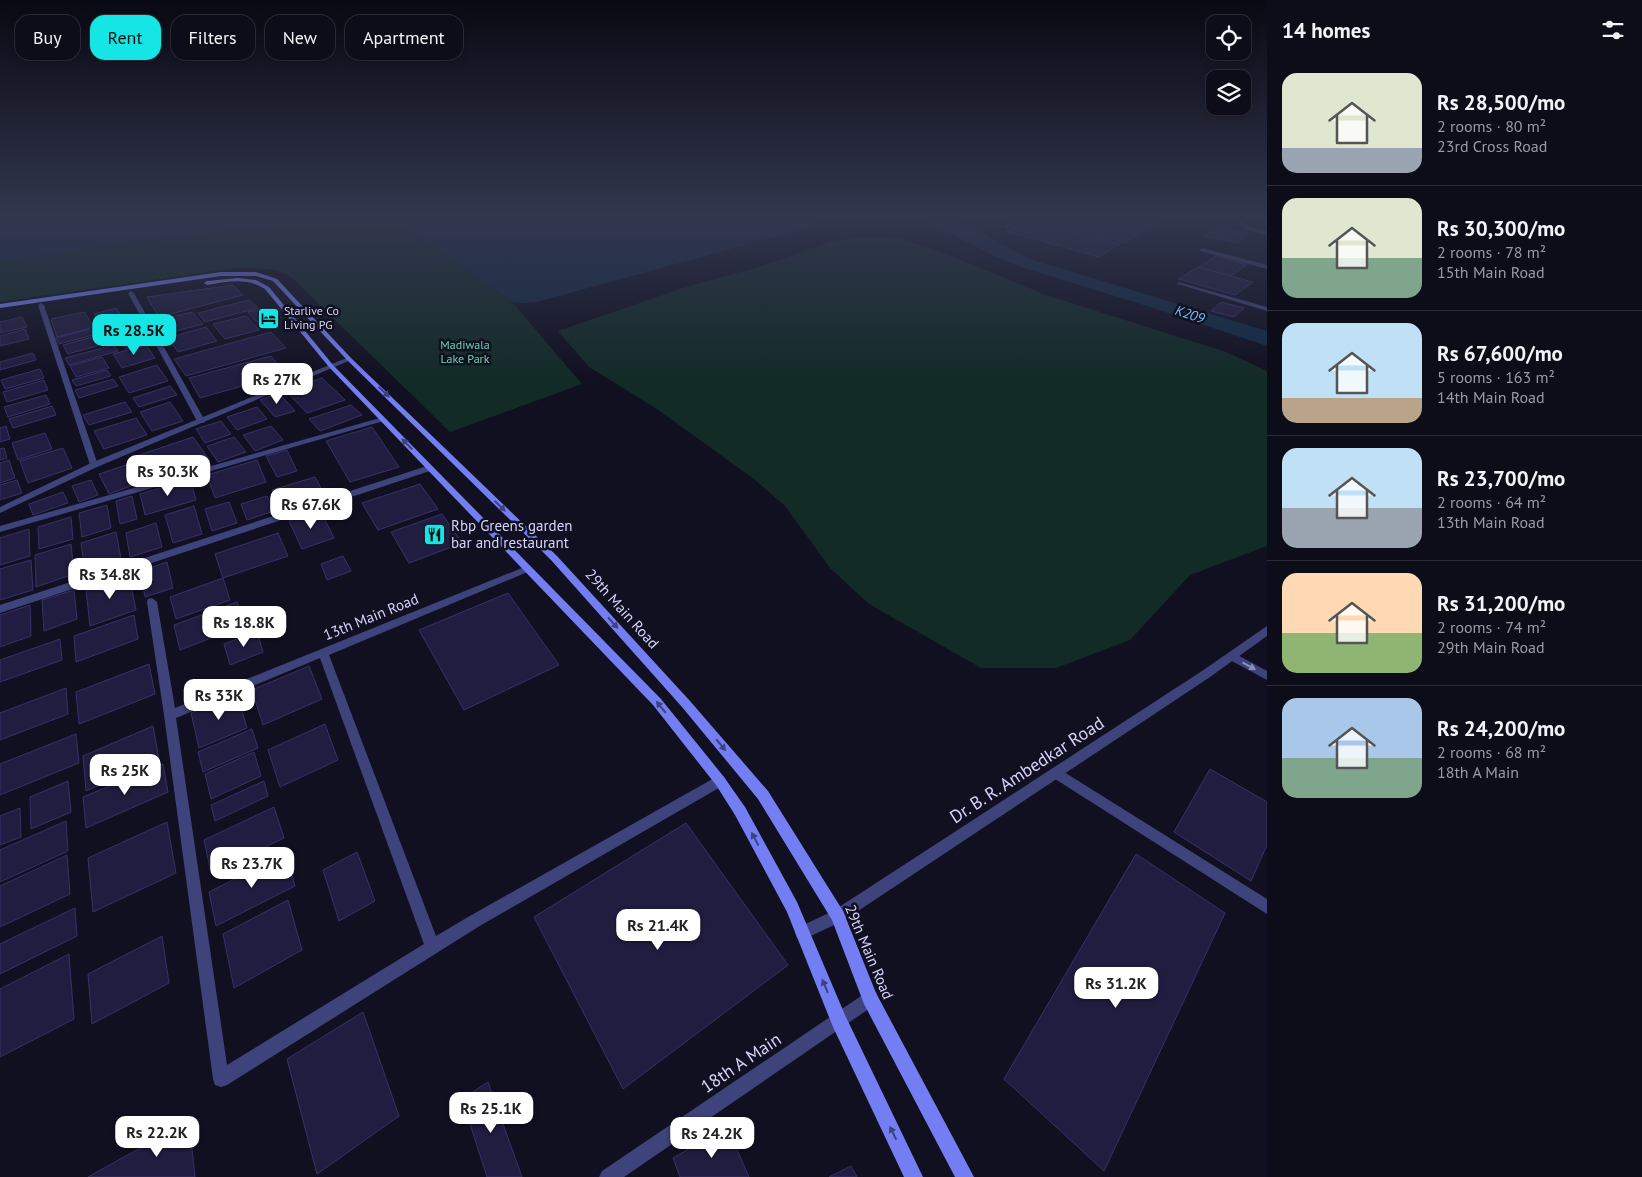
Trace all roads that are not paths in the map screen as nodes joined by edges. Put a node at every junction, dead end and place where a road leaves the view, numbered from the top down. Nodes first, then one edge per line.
1 (1180, 283) dead end
2 (131, 293) junction
3 (40, 305) junction
4 (0, 306) edge
5 (1267, 309) edge
6 (0, 312) edge
7 (349, 359) junction
8 (331, 366) junction
9 (383, 420) junction
10 (201, 421) junction
11 (94, 465) junction
12 (430, 468) junction
13 (0, 510) edge
14 (0, 529) edge
15 (527, 569) junction
16 (152, 602) dead end
17 (0, 609) edge
18 (1267, 630) edge
19 (323, 653) junction
20 (1232, 656) junction
21 (1267, 676) edge
22 (170, 715) junction
23 (1056, 773) junction
24 (720, 781) junction
25 (1267, 907) edge
26 (838, 916) junction
27 (802, 933) junction
28 (433, 948) junction
29 (870, 998) junction
30 (839, 1021) junction
31 (608, 1177) edge
32 (914, 1177) edge
33 (965, 1177) edge

1 - 5 street
2 - 3 main road
2 - 8 main road
2 - 10 street
3 - 6 main road
3 - 11 street
4 - 7 main road, 29th Main Road
7 - 8 street
7 -> 26 main road, 29th Main Road
8 - 9 main road
8 - 10 street
12 -> 9 main road
9 - 14 street
10 - 11 street
11 - 13 street
12 - 15 main road
12 - 17 street
15 - 19 street, 13th Main Road
24 -> 15 main road
16 - 22 street
18 - 20 street, Dr. B. R. Ambedkar Road
19 - 22 street, 13th Main Road
19 - 28 street
20 -> 21 street
20 - 23 street, Dr. B. R. Ambedkar Road
22 - 28 street
23 - 25 street
23 - 26 street, Dr. B. R. Ambedkar Road
27 -> 24 main road
24 - 28 street
26 - 27 street, Dr. B. R. Ambedkar Road
26 - 29 main road, 29th Main Road
30 -> 27 main road
29 - 30 street, 18th A Main
29 - 33 main road, 29th Main Road
30 - 31 street, 18th A Main
32 -> 30 main road

